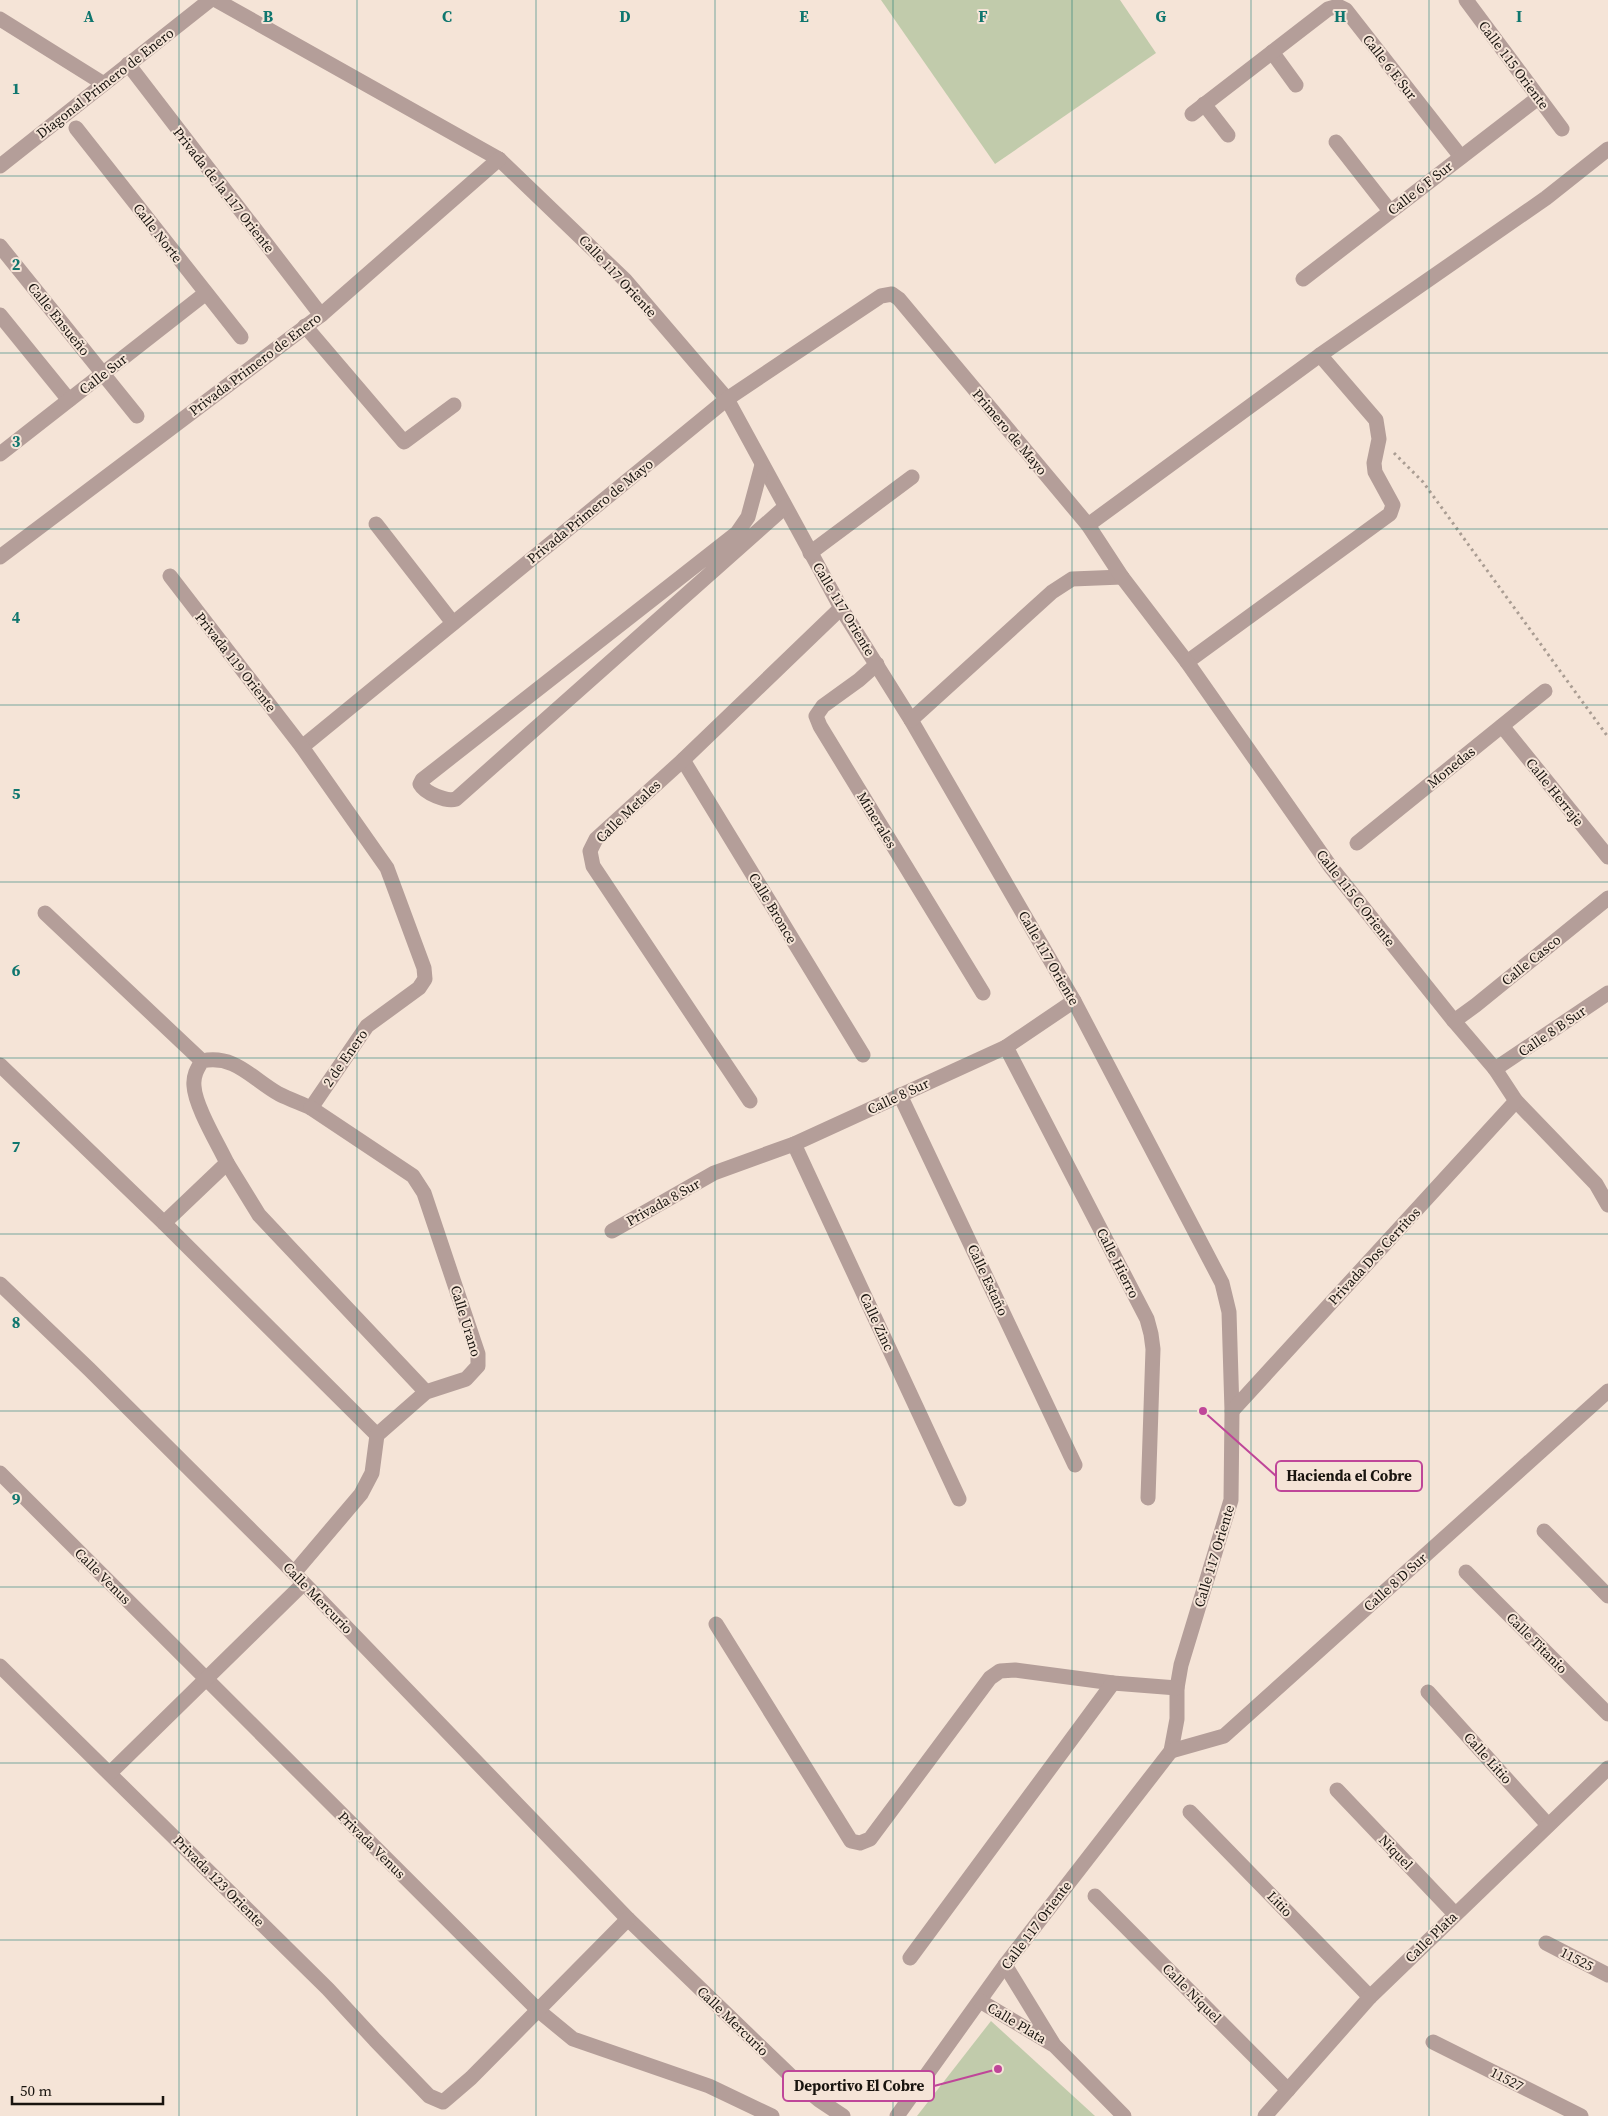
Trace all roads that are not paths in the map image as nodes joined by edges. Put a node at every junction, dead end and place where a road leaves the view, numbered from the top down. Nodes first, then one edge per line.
1 (210, 0) edge
2 (216, 0) edge
3 (1466, 0) edge
4 (0, 19) edge
5 (1272, 52) junction
6 (128, 64) junction
7 (104, 84) junction
8 (1296, 84) dead end
9 (1538, 98) junction
10 (1204, 104) junction
11 (1192, 114) dead end
12 (76, 128) dead end
13 (1562, 129) dead end
14 (1228, 135) dead end
15 (1336, 142) dead end
16 (1608, 149) edge
17 (1461, 157) junction
18 (499, 159) junction
19 (0, 166) edge
20 (1390, 211) junction
21 (0, 246) edge
22 (1303, 279) dead end
23 (206, 293) junction
24 (892, 294) joint
25 (0, 315) edge
26 (320, 315) junction
27 (305, 326) junction
28 (241, 337) dead end
29 (1320, 355) junction
30 (103, 374) junction
31 (727, 399) junction
32 (69, 400) junction
33 (454, 405) dead end
34 (138, 416) dead end
35 (0, 454) edge
36 (762, 465) junction
37 (912, 477) dead end
38 (785, 508) junction
39 (376, 524) dead end
40 (1088, 525) junction
41 (810, 553) junction
42 (0, 557) edge
43 (170, 576) dead end
44 (1122, 577) junction
45 (654, 598) junction
46 (841, 608) junction
47 (666, 613) junction
48 (453, 623) junction
49 (1187, 662) junction
50 (877, 664) junction
51 (548, 682) junction
52 (1545, 691) dead end
53 (565, 702) junction
54 (911, 720) junction
55 (1502, 726) junction
56 (302, 747) junction
57 (683, 760) junction
58 (1357, 843) dead end
59 (1608, 857) edge
60 (1608, 898) edge
61 (44, 913) dead end
62 (1608, 992) edge
63 (983, 993) dead end
64 (1074, 1001) junction
65 (1454, 1021) junction
66 (1006, 1046) junction
67 (863, 1055) dead end
68 (202, 1061) junction
69 (0, 1065) edge
70 (1495, 1069) junction
71 (900, 1095) junction
72 (750, 1101) dead end
73 (1516, 1101) junction
74 (311, 1108) junction
75 (794, 1144) junction
76 (227, 1163) junction
77 (714, 1173) joint
78 (1602, 1180) edge
79 (1608, 1205) edge
80 (164, 1222) junction
81 (612, 1231) dead end
82 (0, 1284) edge
83 (1608, 1391) edge
84 (426, 1392) junction
85 (1232, 1411) junction
86 (377, 1435) junction
87 (1075, 1465) dead end
88 (0, 1474) edge
89 (1148, 1498) dead end
90 (959, 1499) dead end
91 (1544, 1531) dead end
92 (1466, 1572) dead end
93 (299, 1578) junction
94 (1608, 1596) edge
95 (716, 1624) dead end
96 (0, 1666) edge
97 (205, 1679) junction
98 (1113, 1683) junction
99 (1177, 1688) junction
100 (1428, 1692) dead end
101 (1608, 1714) edge
102 (1171, 1751) junction
103 (1608, 1768) edge
104 (110, 1773) junction
105 (1337, 1790) dead end
106 (1190, 1812) dead end
107 (1548, 1825) junction
108 (1095, 1896) dead end
109 (1455, 1914) junction
110 (628, 1919) junction
111 (1546, 1943) dead end
112 (910, 1958) dead end
113 (1005, 1965) junction
114 (1608, 1975) edge
115 (1370, 1996) junction
116 (980, 2001) junction
117 (539, 2011) junction
118 (1434, 2042) dead end
119 (1054, 2045) junction
120 (1288, 2090) junction
121 (840, 2115) edge
122 (772, 2116) edge
123 (897, 2116) edge
124 (1124, 2116) edge
125 (1265, 2116) edge
126 (1581, 2116) edge

1 - 6 street, Diagonal Primero de Enero
2 - 18 street, Calle 117 Oriente
3 - 9 street, Calle 115 Oriente
4 - 7 street
5 - 8 street
5 - 10 street, Calle 6 E Sur
5 - 17 street, Calle 6 E Sur
6 - 7 street, Diagonal Primero de Enero
6 - 26 street, Privada de la 117 Oriente
7 - 19 street, Diagonal Primero de Enero
9 - 13 street, Calle 115 Oriente
9 - 17 street, Calle 6 F Sur
10 - 11 street, Calle 6 E Sur
10 - 14 street
12 - 23 street, Calle Norte
15 - 20 street
16 - 29 street
17 - 20 street, Calle 6 F Sur
18 - 26 street, Privada Primero de Enero
18 - 31 street, Calle 117 Oriente
20 - 22 street, Calle 6 F Sur
21 - 30 street, Calle Ensueño
23 - 28 street, Calle Norte
23 - 30 street, Calle Sur
24 - 31 street, Privada Primero de Mayo
24 - 40 street, Primero de Mayo
25 - 32 street
26 - 27 street, Privada Primero de Enero
27 - 33 street
27 - 42 street, Privada Primero de Enero
29 - 40 street
29 - 49 street
30 - 32 street, Calle Sur
30 - 34 street, Calle Ensueño
31 - 36 street, Calle 117 Oriente
31 - 48 street, Privada Primero de Mayo
32 - 35 street, Calle Sur
36 - 38 street, Calle 117 Oriente
36 - 45 street
37 - 41 street
38 - 41 street, Calle 117 Oriente
38 - 47 street
39 - 48 street
40 - 44 street, Primero de Mayo
41 - 46 street, Calle 117 Oriente
43 - 56 street, Privada 119 Oriente
44 - 49 street, Calle 115 C Oriente
44 - 54 street
45 - 47 street
45 - 51 street
46 - 50 street, Calle 117 Oriente
46 - 57 street, Calle Metales
47 - 53 street
48 - 56 street, Privada Primero de Mayo
49 - 65 street, Calle 115 C Oriente
50 - 54 street, Calle 117 Oriente
50 - 63 street, Minerales
51 - 53 street
51 - 53 street
52 - 55 street, Monedas
54 - 64 street, Calle 117 Oriente
55 - 58 street, Monedas
55 - 59 street, Calle Herraje
56 - 74 street, 2 de Enero
57 - 67 street, Calle Bronce
57 - 72 street, Calle Metales
60 - 65 street, Calle Casco
61 - 68 street
62 - 70 street, Calle 8 B Sur
64 - 66 street, Calle 8 Sur
64 - 85 street, Calle 117 Oriente
65 - 70 street, Calle 115 C Oriente
66 - 71 street, Calle 8 Sur
66 - 89 street, Calle Hierro
68 - 74 street
68 - 76 street
69 - 80 street
70 - 73 street, Calle 115 C Oriente
71 - 75 street, Calle 8 Sur
71 - 87 street, Calle Estaño
73 - 78 street, Calle 115 C Oriente
73 - 85 street, Privada Dos Cerritos
74 - 84 street, Calle Urano
75 - 77 street, Calle 8 Sur
75 - 90 street, Calle Zinc
76 - 80 street
76 - 84 street
77 - 81 street, Privada 8 Sur
78 - 79 street, Calle 115 C Oriente
80 - 86 street
82 - 93 street, Calle Mercurio
83 - 102 street, Calle 8 D Sur
84 - 86 street, Calle Urano
85 - 99 street, Calle 117 Oriente
86 - 93 street
88 - 97 street, Calle Venus
91 - 94 street
92 - 101 street, Calle Titanio
93 - 97 street
93 - 110 street, Calle Mercurio
95 - 98 street
96 - 104 street, Privada 123 Oriente
97 - 104 street
97 - 117 street, Privada Venus
98 - 99 street
98 - 112 street
99 - 102 street, Calle 117 Oriente
100 - 107 street, Calle Litio
102 - 113 street, Calle 117 Oriente
103 - 107 street, Calle Plata
104 - 117 street, Privada 123 Oriente
105 - 109 street, Niquel
106 - 115 street, Litio
107 - 109 street, Calle Plata
108 - 120 street, Calle Níquel
109 - 115 street, Calle Plata
110 - 117 street
110 - 121 street, Calle Mercurio
111 - 114 street, 11525
113 - 116 street, Calle 117 Oriente
113 - 119 street, Calle Plata
115 - 120 street, Calle Plata
116 - 119 street, Calle Plata
116 - 123 street, Calle 117 Oriente
117 - 122 street, Privada Venus
118 - 126 street, 11527
119 - 124 street, Calle Plata
120 - 125 street, Calle Plata

